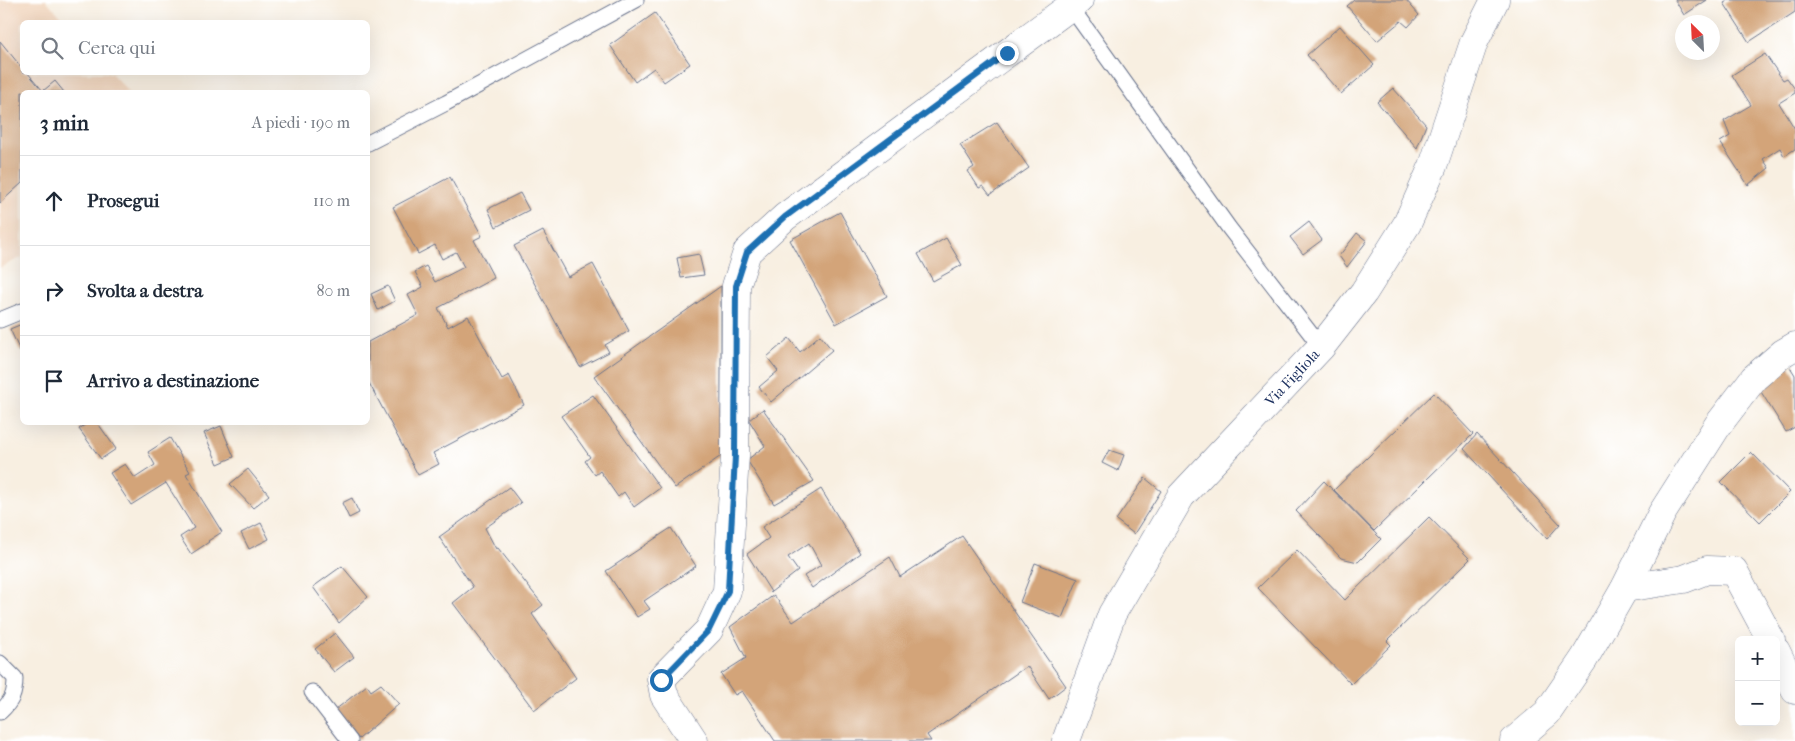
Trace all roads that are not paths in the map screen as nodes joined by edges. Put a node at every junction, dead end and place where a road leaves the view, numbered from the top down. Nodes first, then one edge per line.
1 (636, 0) edge
2 (1496, 0) edge
3 (1075, 3) edge
4 (370, 142) edge
5 (20, 312) edge
6 (0, 320) edge
7 (1795, 346) edge
8 (1321, 347) junction
9 (1625, 588) junction
10 (1769, 636) edge
11 (1780, 659) edge
12 (0, 663) edge
13 (1795, 690) edge
14 (312, 692) dead end
15 (0, 712) edge
16 (350, 741) edge
17 (694, 741) edge
18 (1066, 741) edge
19 (1514, 741) edge

1 - 4 lane
2 - 8 street, Via Figliola
3 - 8 lane
3 - 17 street
5 - 6 lane
7 - 9 street
8 - 18 street, Via Figliola
9 - 10 street
9 - 19 street
11 - 13 street
12 - 15 lane
14 - 16 lane

